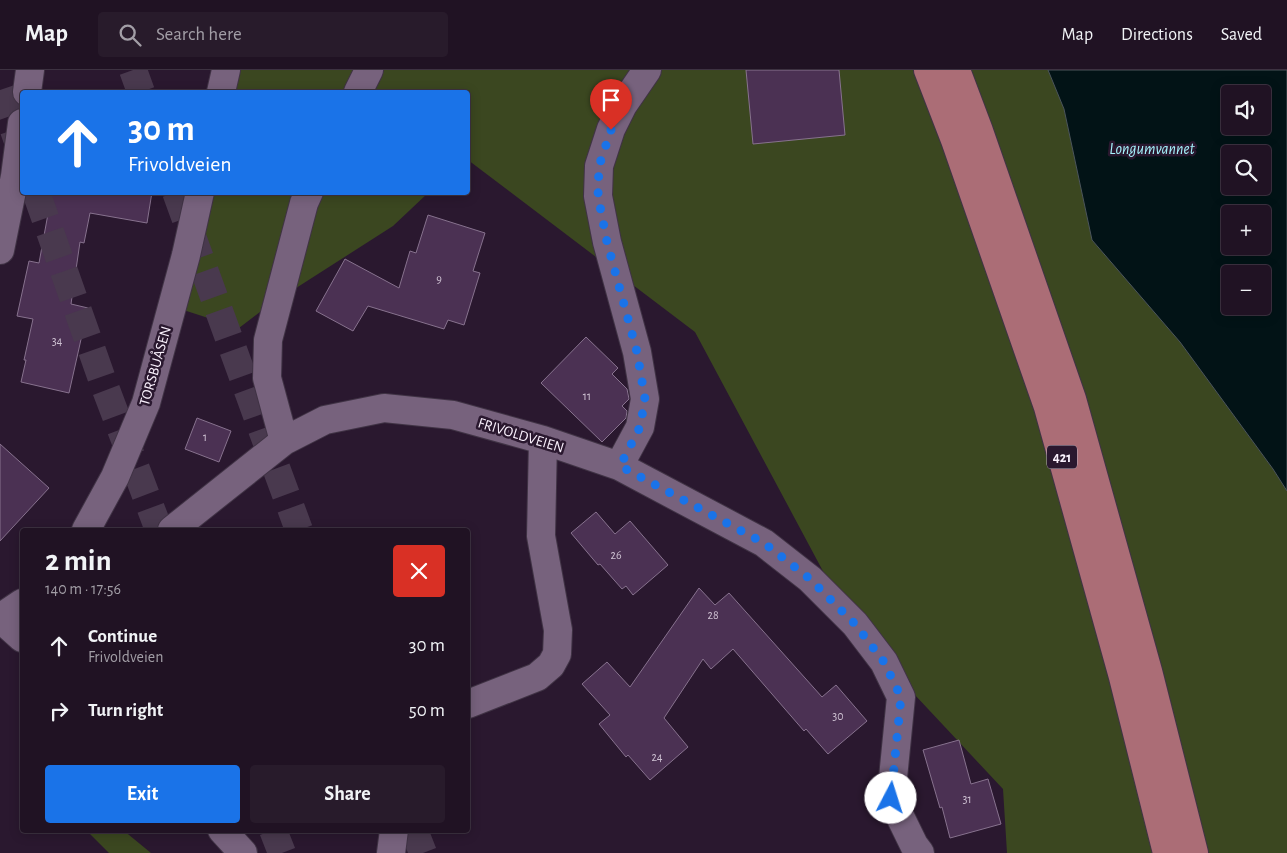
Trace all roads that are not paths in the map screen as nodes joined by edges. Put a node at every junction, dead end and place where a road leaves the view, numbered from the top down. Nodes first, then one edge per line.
1 (30, 70) edge
2 (226, 70) edge
3 (369, 70) edge
4 (647, 70) edge
5 (928, 70) edge
6 (956, 70) edge
7 (27, 90) edge
8 (221, 90) edge
9 (359, 90) edge
10 (20, 138) edge
11 (199, 195) edge
12 (308, 195) edge
13 (0, 250) edge
14 (543, 440) junction
15 (284, 441) junction
16 (620, 466) junction
17 (87, 528) edge
18 (175, 528) edge
19 (20, 604) edge
20 (0, 618) edge
21 (20, 636) edge
22 (470, 703) edge
23 (225, 833) edge
24 (394, 833) edge
25 (243, 853) edge
26 (391, 853) edge
27 (920, 853) edge
28 (1167, 853) edge
29 (1194, 853) edge

1 - 7 street
2 - 8 street
3 - 9 street
4 - 16 street
5 - 28 main road, 421
6 - 29 main road, 421
10 - 13 street
11 - 17 street, TORSBUÅSEN
12 - 15 street
14 - 15 street, FRIVOLDVEIEN
14 - 16 street, FRIVOLDVEIEN
14 - 22 street
15 - 18 street, FRIVOLDVEIEN
16 - 27 street, FRIVOLDVEIEN
19 - 20 street
20 - 21 street
23 - 25 street
24 - 26 street

